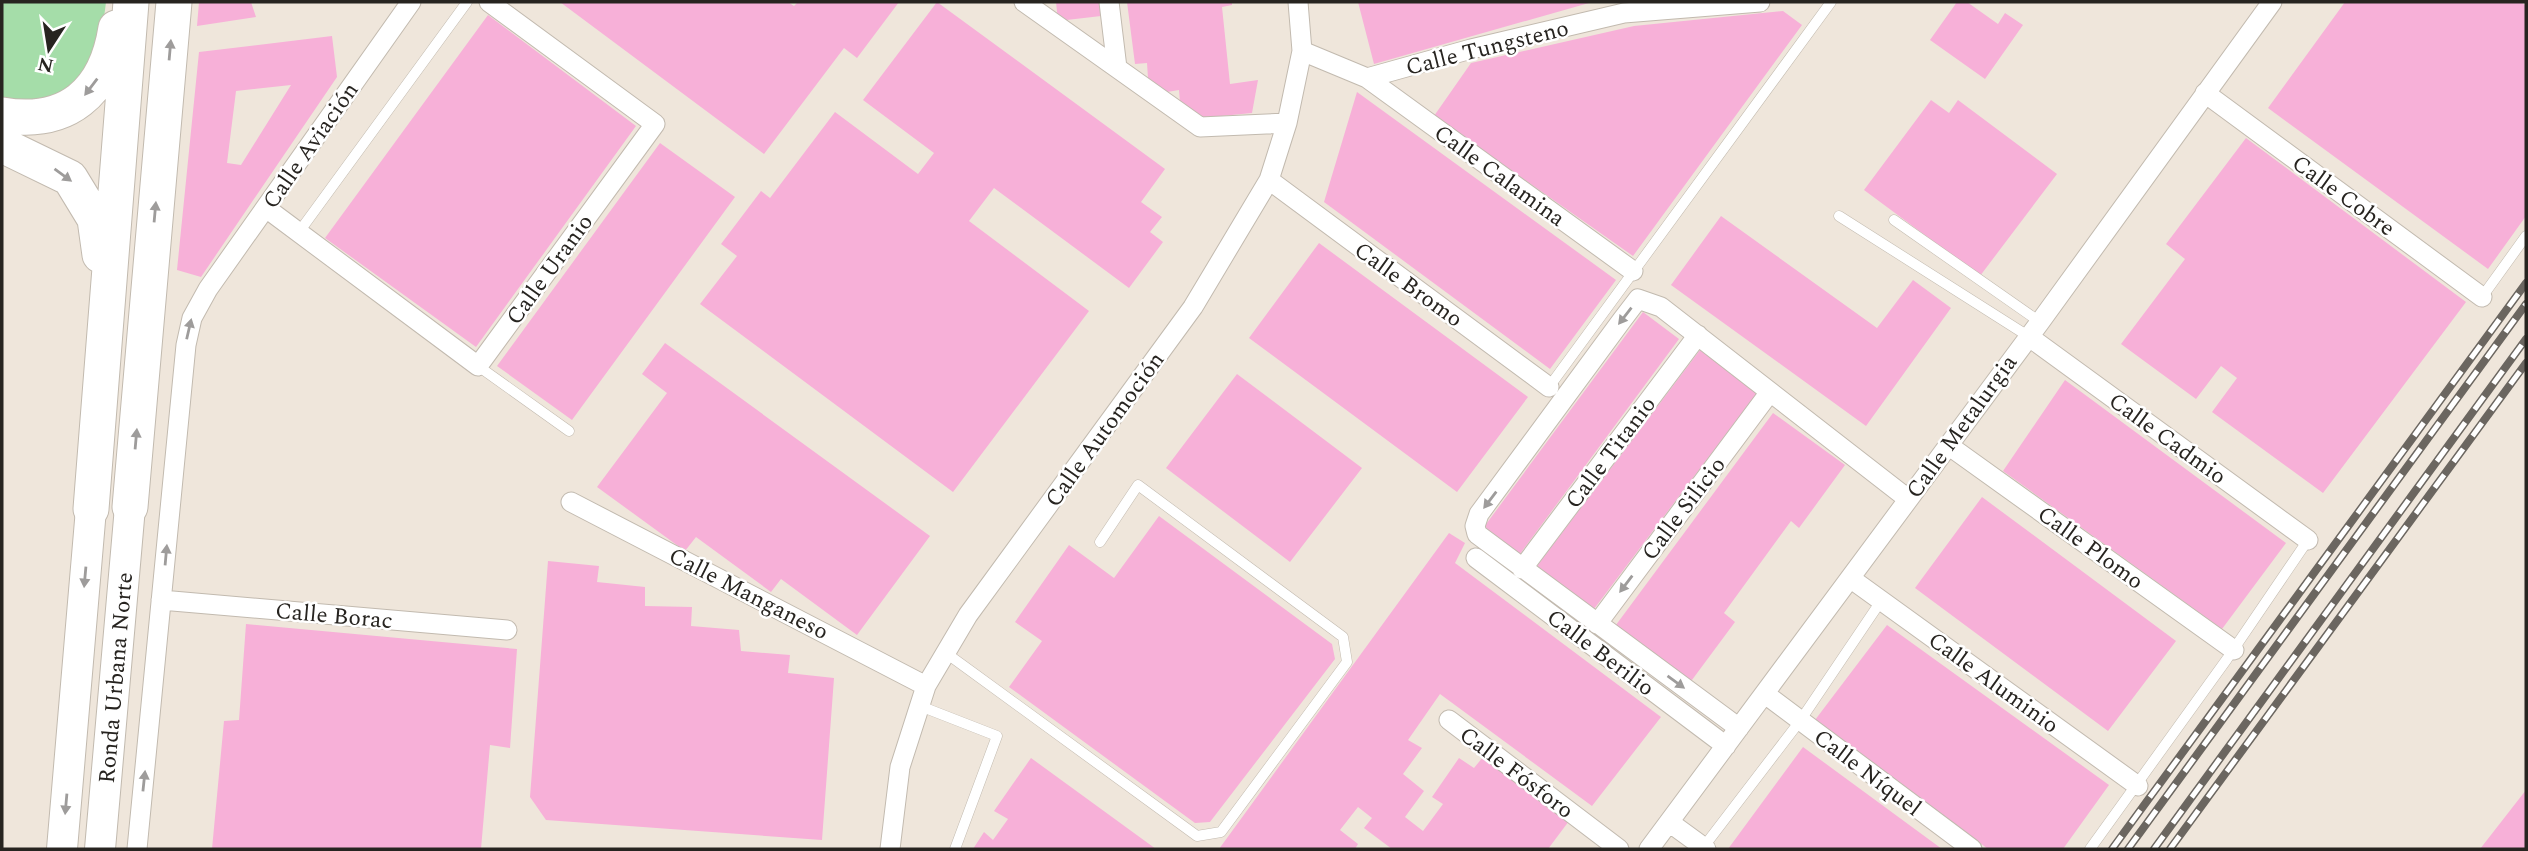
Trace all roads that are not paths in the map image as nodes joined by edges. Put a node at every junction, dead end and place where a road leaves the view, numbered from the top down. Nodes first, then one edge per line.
1 (125, 2) edge
2 (131, 2) edge
3 (174, 2) edge
4 (411, 2) edge
5 (467, 2) edge
6 (489, 2) edge
7 (1024, 2) edge
8 (1109, 2) edge
9 (1298, 2) edge
10 (1760, 2) edge
11 (1831, 2) edge
12 (2272, 2) edge
13 (1623, 7) edge
14 (1302, 51) junction
15 (1117, 68) junction
16 (1367, 78) junction
17 (2206, 93) junction
18 (2, 115) edge
19 (1287, 123) junction
20 (2, 145) edge
21 (1269, 180) junction
22 (266, 208) junction
23 (1839, 216) dead end
24 (1894, 220) dead end
25 (299, 232) junction
26 (2526, 236) edge
27 (1633, 271) junction
28 (2482, 296) joint
29 (2034, 329) junction
30 (1698, 335) junction
31 (105, 349) junction
32 (478, 366) junction
33 (1549, 387) joint
34 (1770, 392) junction
35 (569, 431) dead end
36 (1948, 445) junction
37 (1908, 499) junction
38 (571, 502) dead end
39 (130, 507) joint
40 (91, 509) joint
41 (2308, 540) joint
42 (1100, 541) dead end
43 (1476, 558) dead end
44 (1522, 569) junction
45 (1850, 578) junction
46 (162, 600) junction
47 (1881, 601) junction
48 (1597, 624) junction
49 (507, 630) dead end
50 (2234, 650) junction
51 (946, 653) junction
52 (926, 686) junction
53 (1765, 694) junction
54 (920, 706) junction
55 (1450, 720) dead end
56 (1800, 721) junction
57 (1740, 728) junction
58 (1726, 746) junction
59 (2138, 786) junction
60 (1669, 822) junction
61 (62, 849) edge
62 (100, 849) edge
63 (137, 849) edge
64 (890, 849) edge
65 (955, 849) edge
66 (1619, 849) edge
67 (1648, 849) edge
68 (1704, 849) edge
69 (1972, 849) edge
70 (2090, 849) edge

1 -> 18 highway
2 - 31 highway
39 -> 3 highway
4 - 22 street, Calle Aviación
5 - 25 lane
6 - 32 street, Calle Uranio
7 - 15 street
8 - 15 street
9 - 14 street, Calle Automoción
10 - 13 street, Calle Tungsteno
11 - 27 lane
12 - 17 street, Calle Metalurgia
13 - 16 street, Calle Tungsteno
14 - 16 street
14 - 19 street, Calle Automoción
15 - 19 street
16 - 27 street, Calle Calamina
17 - 28 street, Calle Cobre
17 - 29 street, Calle Metalurgia
19 - 21 street, Calle Automoción
20 -> 31 highway
21 - 33 street, Calle Bromo
21 - 51 street, Calle Automoción
22 - 25 street
46 -> 22 street, Calle Aviación
23 - 29 lane
24 - 29 lane
25 - 32 street
26 - 28 lane
27 - 33 lane
29 - 36 street, Calle Metalurgia
29 - 41 street, Calle Cadmio
30 - 34 street
30 - 44 street, Calle Titanio
30 -> 44 street
31 - 40 highway
32 - 35 lane
34 - 37 street
34 -> 48 street, Calle Silicio
36 - 37 street, Calle Metalurgia
36 - 50 street, Calle Plomo
37 - 45 street, Calle Metalurgia
38 - 52 street, Calle Manganeso
39 - 62 main road, Ronda Urbana Norte
40 -> 61 main road, Ronda Urbana Norte
41 - 50 lane
42 - 51 lane
43 - 58 street, Calle Berilio
44 - 48 street
45 - 47 street, Calle Aluminio
45 - 53 street, Calle Metalurgia
46 - 49 street, Calle Borac
63 -> 46 street, Calle Aviación
47 - 56 lane
47 - 59 street, Calle Aluminio
48 -> 57 street
50 - 59 lane
51 - 52 street, Calle Automoción
52 - 54 street, Calle Automoción
53 - 56 street, Calle Níquel
53 - 57 street, Calle Metalurgia
54 - 64 street, Calle Automoción
54 - 65 lane
55 - 66 street, Calle Fósforo
56 - 68 lane
56 - 69 street, Calle Níquel
57 - 58 street, Calle Metalurgia
58 - 60 street, Calle Metalurgia
59 - 70 lane
60 - 67 street, Calle Metalurgia
60 - 68 street

